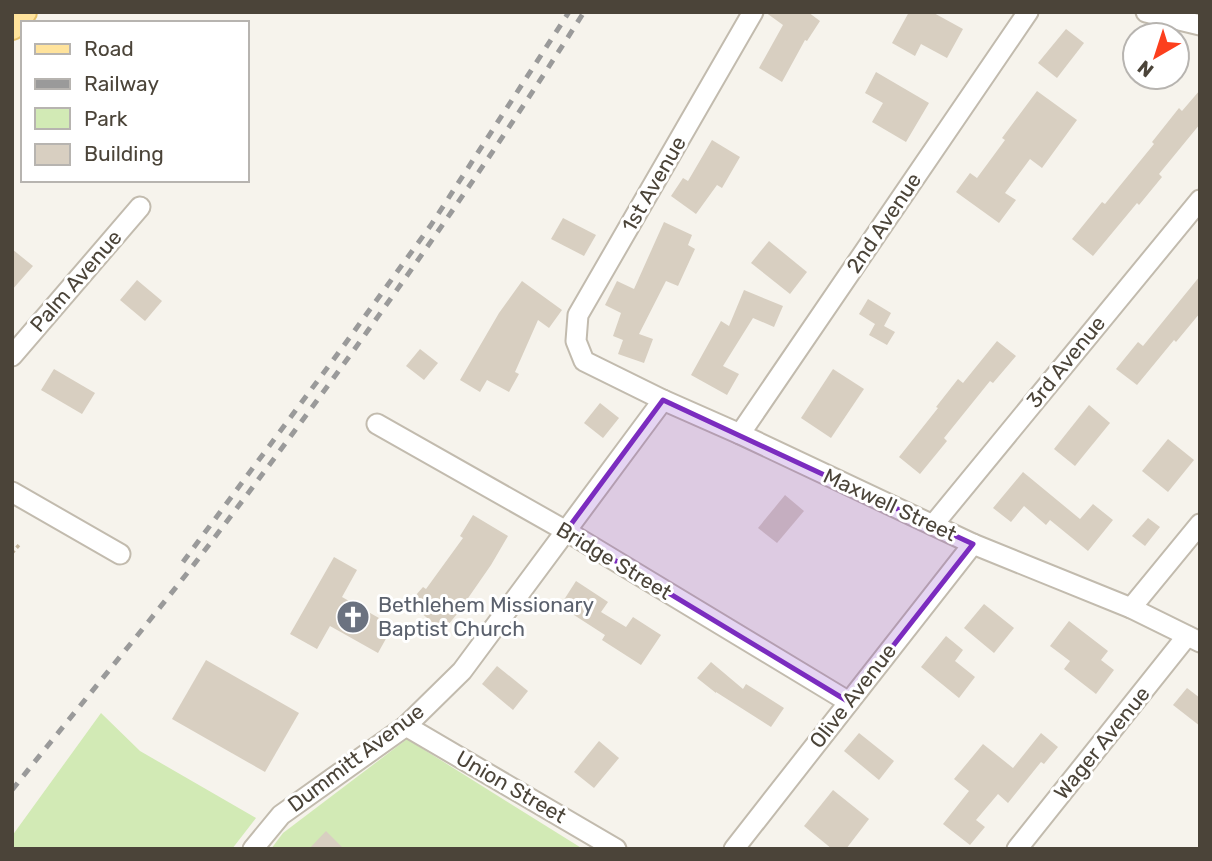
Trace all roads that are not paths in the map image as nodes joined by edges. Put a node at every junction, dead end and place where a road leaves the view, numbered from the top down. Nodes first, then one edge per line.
1 (24, 12) edge
2 (753, 12) edge
3 (1028, 12) edge
4 (1146, 12) edge
5 (1200, 25) edge
6 (12, 26) edge
7 (1200, 200) edge
8 (140, 207) dead end
9 (12, 356) edge
10 (584, 361) joint
11 (663, 400) junction
12 (377, 424) dead end
13 (740, 434) junction
14 (12, 492) edge
15 (1200, 524) edge
16 (933, 525) junction
17 (566, 531) junction
18 (973, 544) junction
19 (120, 554) dead end
20 (1131, 608) junction
21 (1194, 639) edge
22 (849, 702) junction
23 (406, 726) junction
24 (253, 849) edge
25 (616, 849) edge
26 (734, 849) edge
27 (1017, 849) edge

1 - 6 main road
2 - 10 street, 1st Avenue
3 - 13 street, 2nd Avenue
4 - 5 street
7 - 16 street, 3rd Avenue
8 - 9 street, Palm Avenue
10 - 11 street, Maxwell Street
11 - 13 street, Maxwell Street
11 - 17 street, Dummitt Avenue
12 - 17 street, Bridge Street
13 - 16 street, Maxwell Street
14 - 19 street
15 - 20 street
16 - 18 street, Maxwell Street
17 - 22 street, Bridge Street
17 - 23 street, Dummitt Avenue
18 - 20 street, Maxwell Street
18 - 22 street, Olive Avenue
20 - 21 street, Maxwell Street
21 - 27 street, Wager Avenue
22 - 26 street, Olive Avenue
23 - 24 street, Dummitt Avenue
23 - 25 street, Union Street

